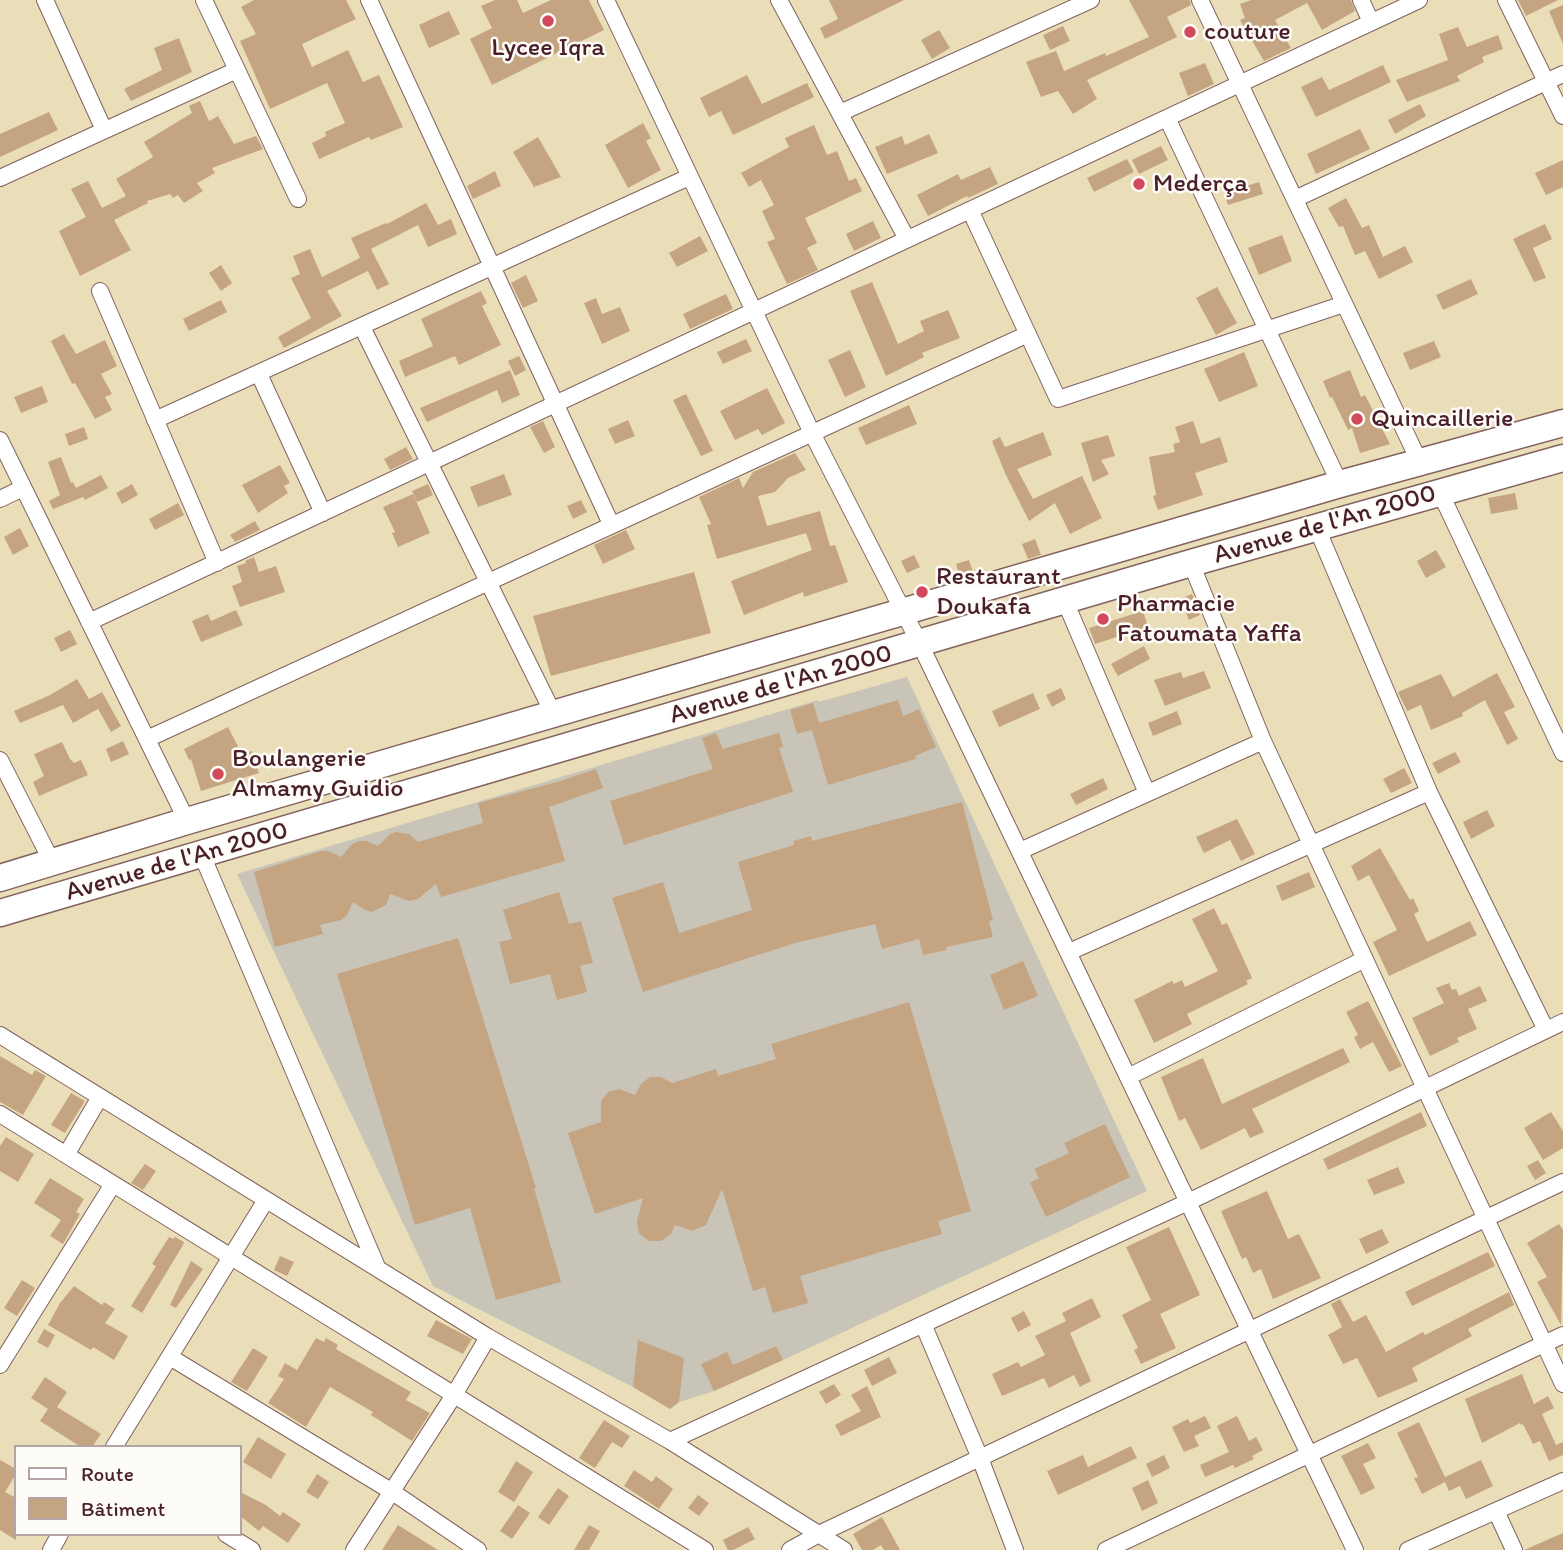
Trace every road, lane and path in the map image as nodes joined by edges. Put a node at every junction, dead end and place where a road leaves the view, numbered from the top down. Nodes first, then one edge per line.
1 (45, 0) edge
2 (204, 0) edge
3 (606, 0) edge
4 (779, 0) edge
5 (1091, 0) edge
6 (1200, 0) edge
7 (1361, 0) edge
8 (1419, 0) edge
9 (1506, 0) edge
10 (374, 2) edge
11 (1371, 22) junction
12 (237, 70) junction
13 (1563, 74) edge
14 (1546, 82) junction
15 (1240, 84) junction
16 (840, 113) junction
17 (1563, 116) edge
18 (1167, 118) junction
19 (104, 130) junction
20 (689, 177) junction
21 (0, 178) edge
22 (298, 199) dead end
23 (1295, 199) junction
24 (970, 210) junction
25 (908, 239) junction
26 (492, 267) junction
27 (100, 291) dead end
28 (1345, 304) junction
29 (754, 311) junction
30 (362, 327) junction
31 (1267, 330) junction
32 (1028, 334) junction
33 (258, 373) junction
34 (556, 404) junction
35 (155, 421) junction
36 (1563, 423) edge
37 (812, 433) junction
38 (0, 440) edge
39 (1563, 458) edge
40 (430, 463) junction
41 (1420, 463) junction
42 (1340, 484) junction
43 (23, 488) junction
44 (1440, 492) junction
45 (0, 499) edge
46 (323, 513) junction
47 (611, 524) junction
48 (1316, 526) junction
49 (217, 563) junction
50 (1191, 563) junction
51 (489, 582) junction
52 (1065, 601) junction
53 (904, 613) junction
54 (89, 622) junction
55 (920, 644) junction
56 (554, 715) junction
57 (147, 739) junction
58 (1263, 741) junction
59 (1563, 752) edge
60 (0, 760) edge
61 (1429, 792) junction
62 (1147, 793) junction
63 (187, 821) junction
64 (1311, 845) junction
65 (1020, 851) junction
66 (202, 855) junction
67 (52, 862) junction
68 (0, 878) edge
69 (0, 914) edge
70 (1069, 952) junction
71 (1365, 959) junction
72 (1563, 1022) edge
73 (1546, 1030) junction
74 (0, 1035) edge
75 (1128, 1077) junction
76 (1425, 1088) junction
77 (100, 1097) junction
78 (0, 1114) edge
79 (66, 1155) junction
80 (1563, 1182) edge
81 (113, 1184) junction
82 (266, 1200) junction
83 (1188, 1202) junction
84 (1485, 1219) junction
85 (231, 1257) junction
86 (377, 1267) junction
87 (923, 1324) junction
88 (1250, 1331) junction
89 (1563, 1335) edge
90 (488, 1337) junction
91 (1545, 1344) junction
92 (170, 1357) junction
93 (0, 1365) edge
94 (1563, 1384) edge
95 (454, 1395) junction
96 (670, 1441) junction
97 (115, 1445) edge
98 (1310, 1455) junction
99 (980, 1458) junction
100 (1563, 1481) edge
101 (391, 1491) junction
102 (1496, 1511) junction
103 (820, 1534) junction
104 (229, 1536) edge
105 (252, 1550) edge
106 (354, 1550) edge
107 (478, 1550) edge
108 (705, 1550) edge
109 (790, 1550) edge
110 (844, 1550) edge
111 (1015, 1550) edge
112 (1106, 1550) edge
113 (1355, 1550) edge
114 (1408, 1550) edge
115 (1514, 1550) edge

1 - 19 street
2 - 12 street
3 - 20 street
4 - 16 street
5 - 16 street
6 - 15 street
7 - 11 street
8 - 11 street
9 - 14 street
10 - 26 street
11 - 15 street
12 - 19 street
12 - 22 street
13 - 14 street
14 - 17 street
14 - 23 street
15 - 18 street
15 - 23 street
16 - 25 street
18 - 24 street
18 - 31 street
19 - 21 street
20 - 26 street
20 - 29 street
23 - 28 street
24 - 25 street
24 - 32 street
25 - 29 street
26 - 30 street
26 - 34 street
27 - 35 street
28 - 31 street
28 - 41 street
29 - 34 street
29 - 37 street
30 - 33 street
30 - 40 street
31 - 32 street
31 - 42 street
32 - 37 street
33 - 35 street
33 - 46 street
34 - 40 street
34 - 47 street
35 - 49 street
36 - 41 main road, Avenue de l'An 2000
37 - 47 street
37 - 53 street
38 - 43 street
39 - 44 main road, Avenue de l'An 2000
40 - 46 street
40 - 51 street
41 - 42 main road, Avenue de l'An 2000
42 - 53 main road, Avenue de l'An 2000
43 - 45 street
43 - 54 street
44 - 48 main road, Avenue de l'An 2000
44 - 59 street
46 - 49 street
47 - 51 street
48 - 50 main road, Avenue de l'An 2000
48 - 61 street
49 - 54 street
50 - 52 main road, Avenue de l'An 2000
50 - 58 street
51 - 56 street
51 - 57 street
52 - 55 main road, Avenue de l'An 2000
52 - 62 street
53 - 55 street
53 - 56 main road, Avenue de l'An 2000
54 - 57 street
55 - 65 street
55 - 66 main road, Avenue de l'An 2000
56 - 63 main road, Avenue de l'An 2000
57 - 63 street
58 - 62 street
58 - 64 street
60 - 67 street
61 - 64 street
61 - 73 street
62 - 65 street
63 - 67 main road, Avenue de l'An 2000
64 - 70 street
64 - 71 street
65 - 70 street
66 - 69 main road, Avenue de l'An 2000
66 - 86 street
67 - 68 main road, Avenue de l'An 2000
70 - 75 street
71 - 75 street
71 - 76 street
72 - 73 street
73 - 76 street
74 - 77 street
75 - 83 street
76 - 83 street
76 - 84 street
77 - 79 street
77 - 82 street
78 - 79 street
79 - 81 street
80 - 84 street
81 - 85 street
81 - 93 street
82 - 85 street
82 - 86 street
83 - 87 street
83 - 88 street
84 - 88 street
84 - 91 street
85 - 92 street
85 - 95 street
86 - 90 street
87 - 96 street
87 - 99 street
88 - 98 street
88 - 99 street
89 - 91 street
90 - 95 street
90 - 96 street
91 - 94 street
91 - 98 street
92 - 97 street
92 - 101 street
95 - 101 street
95 - 108 street
96 - 103 street
98 - 112 street
98 - 113 street
99 - 103 street
99 - 111 street
100 - 102 street
101 - 106 street
101 - 107 street
102 - 114 street
102 - 115 street
103 - 109 street
103 - 110 street
104 - 105 street

